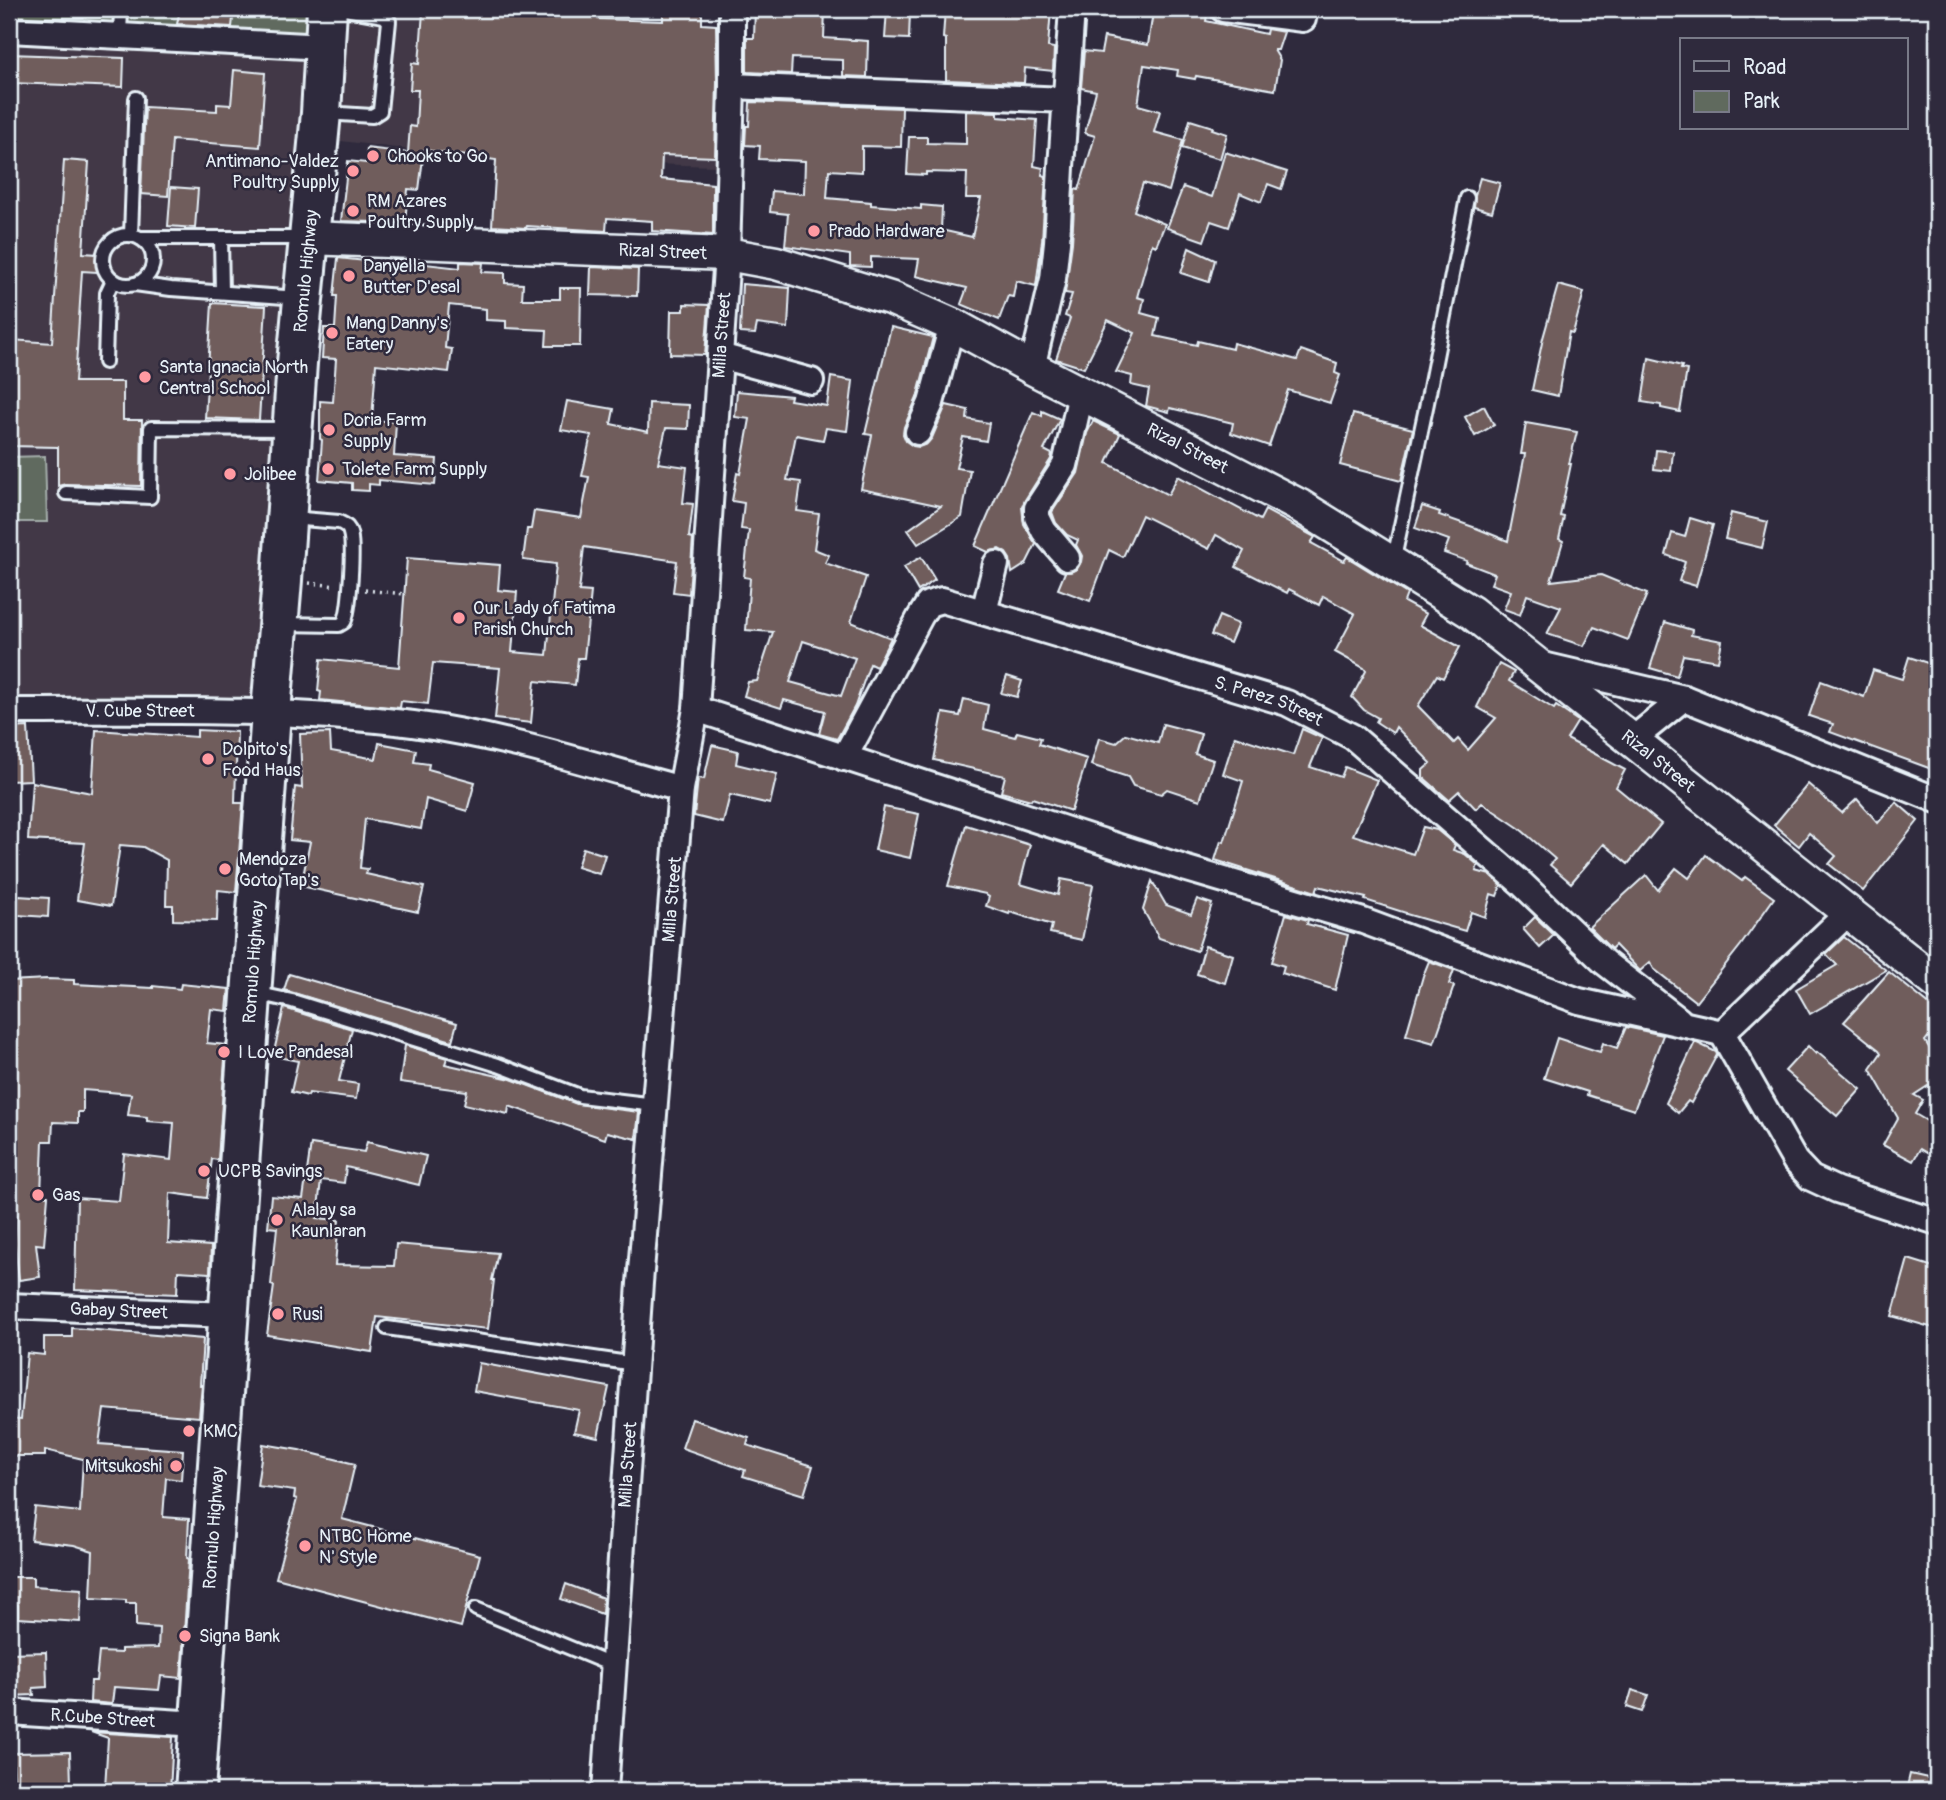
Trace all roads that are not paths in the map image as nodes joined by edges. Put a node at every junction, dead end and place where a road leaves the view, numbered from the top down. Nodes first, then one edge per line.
1 (121, 9) edge
2 (327, 9) edge
3 (345, 9) edge
4 (732, 9) edge
5 (1072, 9) edge
6 (1223, 9) edge
7 (1303, 19) dead end
8 (9, 30) edge
9 (120, 35) junction
10 (324, 47) junction
11 (732, 86) junction
12 (136, 98) dead end
13 (1066, 100) junction
14 (321, 113) junction
15 (1467, 198) dead end
16 (136, 237) junction
17 (221, 238) junction
18 (308, 238) junction
19 (727, 254) junction
20 (113, 280) junction
21 (135, 284) junction
22 (222, 292) junction
23 (303, 298) junction
24 (952, 325) junction
25 (720, 356) junction
26 (105, 362) dead end
27 (1032, 368) junction
28 (811, 382) dead end
29 (1082, 394) junction
30 (291, 429) junction
31 (918, 432) dead end
32 (66, 493) dead end
33 (286, 517) junction
34 (1067, 558) dead end
35 (996, 564) dead end
36 (1392, 564) junction
37 (984, 612) junction
38 (279, 624) junction
39 (1535, 663) junction
40 (1684, 698) junction
41 (696, 709) junction
42 (9, 711) edge
43 (271, 712) junction
44 (1632, 740) junction
45 (844, 758) junction
46 (681, 789) junction
47 (1937, 800) edge
48 (1849, 912) junction
49 (1937, 983) edge
50 (252, 993) junction
51 (1685, 1025) junction
52 (1722, 1033) junction
53 (655, 1105) junction
54 (1937, 1222) edge
55 (9, 1306) edge
56 (229, 1315) junction
57 (387, 1328) dead end
58 (635, 1364) junction
59 (476, 1609) dead end
60 (614, 1666) junction
61 (9, 1712) edge
62 (198, 1724) junction
63 (195, 1791) edge
64 (605, 1791) edge

1 - 9 lane
2 - 10 highway, Romulo Highway
3 - 14 lane
4 - 11 street, Milla Street
5 - 13 street
6 - 7 street
8 - 9 street
9 - 10 street
10 - 14 highway, Romulo Highway
11 - 13 street
11 - 19 street, Milla Street
12 - 16 lane
13 - 27 street
14 - 18 highway, Romulo Highway
15 - 36 lane
16 - 17 lane
16 - 20 lane
16 - 21 lane
17 - 18 lane
17 - 22 lane
18 - 19 street, Rizal Street
18 - 23 highway, Romulo Highway
19 - 24 street, Rizal Street
19 - 25 street, Milla Street
20 - 21 lane
20 - 26 lane
21 - 22 lane
22 - 23 lane
23 - 30 highway, Romulo Highway
24 - 27 street, Rizal Street
24 - 31 street
25 - 28 street
25 - 41 street, Milla Street
27 - 29 street, Rizal Street
29 - 34 street
29 - 36 street, Rizal Street
30 - 32 lane
30 - 33 highway, Romulo Highway
33 - 38 highway, Romulo Highway
33 - 38 lane
35 - 37 street
36 - 39 street, Rizal Street
37 - 45 street, S. Perez Street
37 - 51 street, S. Perez Street
38 - 43 highway, Romulo Highway
39 - 40 street
39 - 44 street, Rizal Street
40 - 44 street
40 - 47 street
41 - 45 street
41 - 46 street, Milla Street
42 - 43 street, V. Cube Street
43 - 46 street, V. Cube Street
43 - 50 highway, Romulo Highway
44 - 48 street, Rizal Street
45 - 51 street
46 - 53 street, Milla Street
48 - 49 street, Rizal Street
48 - 52 street
50 - 53 lane
50 - 56 highway, Romulo Highway
51 - 52 street
52 - 54 street
53 - 58 street, Milla Street
55 - 56 street, Gabay Street
56 - 62 highway, Romulo Highway
57 - 58 lane
58 - 60 street, Milla Street
59 - 60 lane
60 - 64 street, Milla Street
61 - 62 street, R.Cube Street
62 - 63 highway, Romulo Highway

